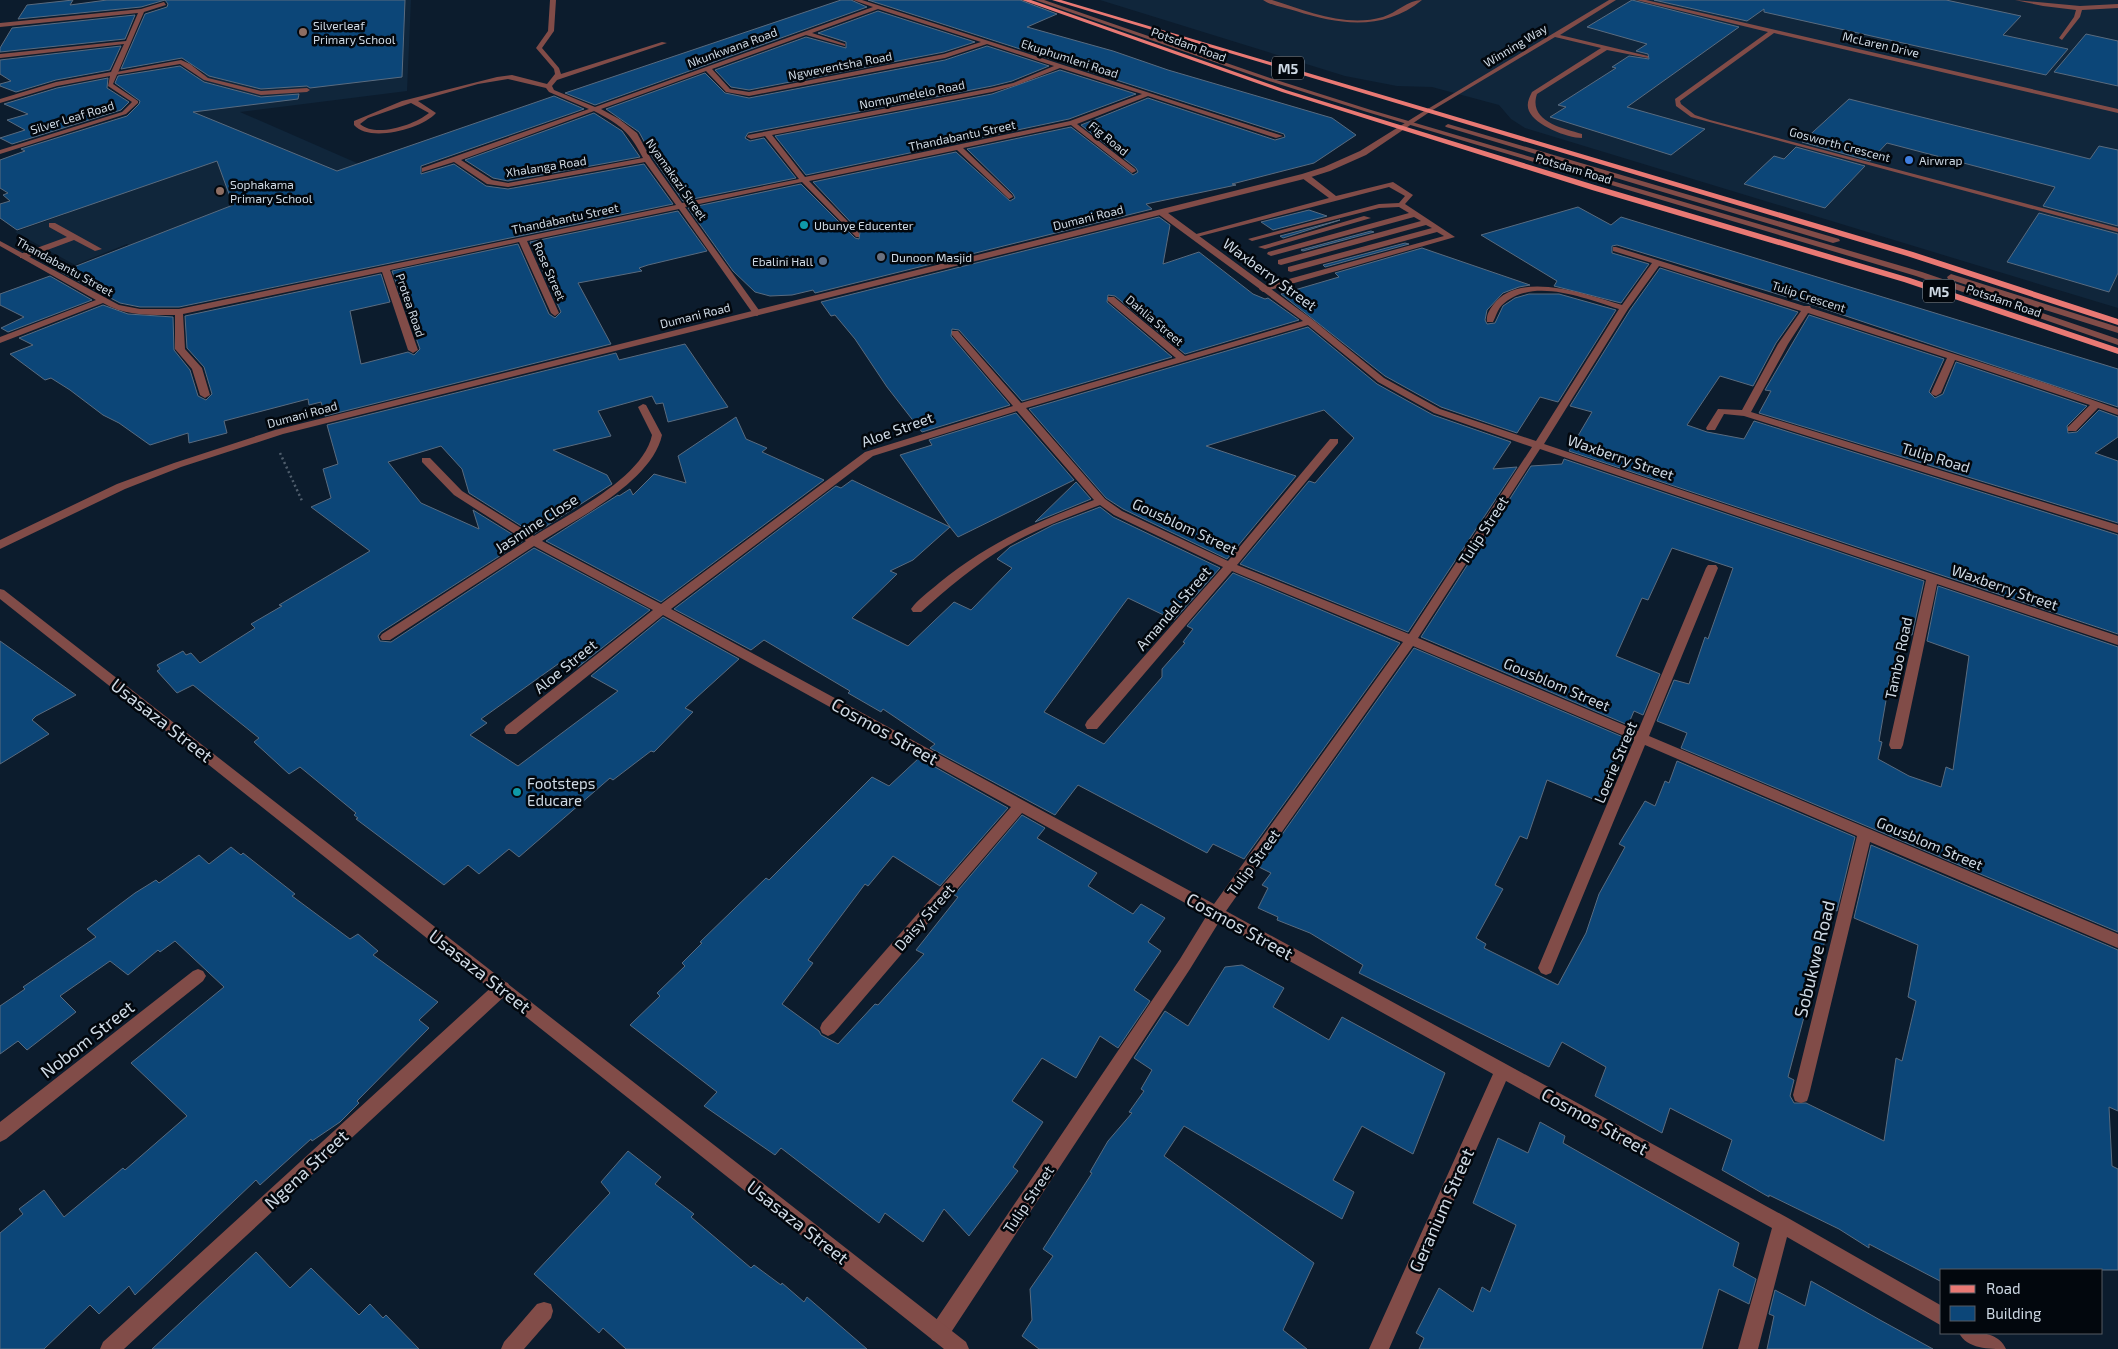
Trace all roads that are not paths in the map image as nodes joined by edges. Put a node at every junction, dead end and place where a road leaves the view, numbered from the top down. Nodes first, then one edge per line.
1 (553, 0) edge
2 (856, 0) edge
3 (1025, 0) edge
4 (1038, 0) edge
5 (1055, 0) edge
6 (1266, 0) edge
7 (1419, 0) edge
8 (1612, 0) edge
9 (1639, 0) edge
10 (2018, 0) edge
11 (164, 4) dead end
12 (2118, 6) edge
13 (876, 8) junction
14 (2079, 10) junction
15 (142, 11) junction
16 (0, 25) edge
17 (1147, 27) junction
18 (1773, 31) junction
19 (805, 33) junction
20 (1554, 35) junction
21 (2062, 38) dead end
22 (129, 42) junction
23 (664, 43) dead end
24 (985, 43) junction
25 (843, 45) dead end
26 (1605, 48) junction
27 (0, 56) edge
28 (1646, 58) dead end
29 (1060, 66) junction
30 (707, 68) junction
31 (114, 73) junction
32 (556, 78) junction
33 (550, 89) junction
34 (307, 90) dead end
35 (1145, 95) junction
36 (0, 101) edge
37 (413, 101) junction
38 (596, 110) junction
39 (1429, 110) junction
40 (2118, 111) edge
41 (1417, 117) junction
42 (1072, 123) junction
43 (1408, 123) junction
44 (1400, 128) junction
45 (767, 134) junction
46 (12, 136) dead end
47 (1279, 136) dead end
48 (1579, 136) dead end
49 (751, 137) dead end
50 (25, 144) junction
51 (960, 148) junction
52 (0, 152) edge
53 (455, 159) junction
54 (647, 159) junction
55 (425, 170) dead end
56 (1132, 171) dead end
57 (1305, 176) junction
58 (803, 178) junction
59 (1009, 197) dead end
60 (1335, 199) junction
61 (681, 205) junction
62 (1404, 206) junction
63 (1161, 212) junction
64 (1415, 214) junction
65 (1427, 222) junction
66 (52, 225) dead end
67 (1234, 226) junction
68 (1438, 229) junction
69 (2118, 230) edge
70 (856, 235) dead end
71 (1192, 236) junction
72 (74, 237) junction
73 (522, 239) junction
74 (1252, 239) junction
75 (0, 243) edge
76 (1262, 247) junction
77 (98, 249) dead end
78 (1616, 249) dead end
79 (1272, 254) junction
80 (23, 256) junction
81 (1281, 262) junction
82 (1657, 263) junction
83 (385, 268) junction
84 (1291, 269) junction
85 (1303, 278) junction
86 (1263, 289) junction
87 (1111, 299) dead end
88 (103, 300) junction
89 (1624, 308) junction
90 (1807, 308) junction
91 (179, 312) junction
92 (757, 313) junction
93 (556, 314) dead end
94 (1490, 320) dead end
95 (1310, 322) junction
96 (2118, 322) edge
97 (2118, 330) edge
98 (955, 333) dead end
99 (0, 340) edge
100 (2118, 342) edge
101 (413, 350) dead end
102 (2118, 351) edge
103 (1952, 357) junction
104 (1183, 359) junction
105 (1936, 393) dead end
106 (205, 395) dead end
107 (2097, 404) junction
108 (643, 407) dead end
109 (1019, 407) junction
110 (2118, 412) edge
111 (1746, 413) junction
112 (1711, 428) dead end
113 (2072, 429) dead end
114 (1334, 441) dead end
115 (1538, 445) junction
116 (426, 460) dead end
117 (1101, 502) junction
118 (2118, 528) edge
119 (535, 542) junction
120 (0, 545) edge
121 (1230, 566) junction
122 (1712, 568) dead end
123 (1932, 578) junction
124 (0, 593) edge
125 (662, 609) junction
126 (917, 609) dead end
127 (386, 637) dead end
128 (1412, 640) junction
129 (2118, 641) edge
130 (1092, 725) dead end
131 (511, 730) dead end
132 (1642, 738) junction
133 (1896, 745) dead end
134 (1021, 805) junction
135 (1865, 833) junction
136 (1216, 913) junction
137 (2118, 941) edge
138 (1546, 968) dead end
139 (198, 976) dead end
140 (502, 988) junction
141 (828, 1028) dead end
142 (1503, 1070) junction
143 (1801, 1095) dead end
144 (0, 1133) edge
145 (1782, 1224) junction
146 (544, 1311) dead end
147 (1940, 1316) edge
148 (939, 1333) junction
149 (1970, 1334) edge
150 (110, 1349) edge
151 (511, 1349) edge
152 (959, 1349) edge
153 (1379, 1349) edge
154 (1748, 1349) edge
155 (1996, 1349) edge

1 - 32 street
2 - 13 street, Ekuphumleni Road
3 - 44 main road, Potsdam Road / M5
4 - 43 street
5 - 17 main road, Potsdam Road / M5
6 - 7 street
8 - 20 street, Winning Way
9 - 18 street, McLaren Drive
10 - 14 street
11 - 15 street
12 - 14 street
13 - 19 street, Nkunkwana Road
13 - 24 street, Ekuphumleni Road
14 - 21 street
15 - 16 street
15 - 22 street
17 - 39 main road, Potsdam Road / M5
17 - 41 street
18 - 40 street, McLaren Drive
18 - 69 street, Gosworth Crescent
19 - 25 street
19 - 30 street, Nkunkwana Road
20 - 26 street
20 - 39 street, Winning Way
22 - 27 street
22 - 31 street
23 - 32 street
24 - 29 street, Ekuphumleni Road
24 - 30 street, Ngweventsha Road
26 - 28 street
26 - 48 street
29 - 35 street, Ekuphumleni Road
29 - 45 street, Nompumelelo Road
30 - 38 street, Nkunkwana Road
31 - 34 street
31 - 36 street
31 - 50 street, Silver Leaf Road
32 - 33 street
33 - 37 street, Nyamakazi Street
33 - 38 street, Nyamakazi Street
35 - 42 street, Thandabantu Street
35 - 47 street, Ekuphumleni Road
37 - 37 street, Nyamakazi Street
38 - 53 street, Xhalanga Road
38 - 54 street, Nyamakazi Street
39 - 41 street, Winning Way
39 - 96 main road, Potsdam Road / M5
41 - 43 street, Dumani Road
41 - 97 street
42 - 51 street, Thandabantu Street
42 - 56 street, Fig Road
43 - 44 street, Dumani Road
43 - 100 street
44 - 57 street, Dumani Road
44 - 102 main road, Potsdam Road / M5
45 - 49 street, Nompumelelo Road
45 - 58 street
46 - 50 street, Silver Leaf Road
50 - 52 street, Silver Leaf Road
51 - 58 street, Thandabantu Street
51 - 59 street
53 - 54 street, Xhalanga Road
53 - 55 street, Xhalanga Road
54 - 61 street, Nyamakazi Street
57 - 60 street
57 - 63 street, Dumani Road
58 - 61 street, Thandabantu Street
58 - 70 street
60 - 62 street
60 - 67 street
61 - 73 street, Thandabantu Street
61 - 92 street, Nyamakazi Street
62 - 64 street
62 - 74 street
62 - 76 street
63 - 71 street, Waxberry Street
63 - 92 street, Dumani Road
64 - 65 street
64 - 79 street
65 - 68 street
65 - 81 street
66 - 72 street
67 - 71 street
67 - 74 street
68 - 84 street
68 - 85 street
71 - 86 street, Waxberry Street
72 - 77 street
72 - 80 street
73 - 83 street, Thandabantu Street
73 - 93 street, Rose Street
74 - 76 street
75 - 80 street, Thandabantu Street
76 - 79 street
78 - 82 street, Tulip Crescent
79 - 81 street
80 - 88 street, Thandabantu Street
81 - 84 street
82 - 89 street
82 - 90 street, Tulip Crescent
83 - 91 street, Thandabantu Street
83 - 101 street, Protea Road
84 - 85 street
85 - 86 street
86 - 95 street, Waxberry Street
87 - 104 street, Dahlia Street
88 - 91 street, Thandabantu Street
88 - 99 street
89 - 94 street
89 - 115 street
90 - 103 street, Tulip Crescent
90 - 111 street
91 - 106 street
92 - 120 street, Dumani Road
95 - 104 street, Aloe Street
95 - 115 street, Waxberry Street
98 - 109 street, Gousblom Street
103 - 105 street
103 - 107 street, Tulip Crescent
104 - 109 street, Aloe Street
107 - 110 street, Tulip Crescent
107 - 113 street
108 - 119 street, Jasmine Close
109 - 117 street, Gousblom Street
109 - 125 street, Aloe Street
111 - 112 street, Tulip Road
111 - 118 street, Tulip Road
114 - 121 street, Amandel Street
115 - 123 street, Waxberry Street
115 - 128 street, Tulip Street
116 - 119 street, Cosmos Street
117 - 121 street, Gousblom Street
117 - 126 street
119 - 125 street, Cosmos Street
119 - 127 street, Jasmine Close
121 - 128 street, Gousblom Street
121 - 130 street, Amandel Street
122 - 132 street, Loerie Street
123 - 129 street, Waxberry Street
123 - 133 street, Tambo Road
124 - 140 street, Usasaza Street
125 - 131 street, Aloe Street
125 - 134 street, Cosmos Street
128 - 132 street, Gousblom Street
128 - 136 street, Tulip Street
132 - 135 street, Gousblom Street
132 - 138 street, Loerie Street
134 - 136 street, Cosmos Street
134 - 141 street, Daisy Street
135 - 137 street, Gousblom Street
135 - 143 street, Sobukwe Road
136 - 142 street, Cosmos Street
136 - 148 street, Tulip Street
139 - 144 street, Nobom Street
140 - 148 street, Usasaza Street
140 - 150 street, Ngena Street
142 - 145 street, Cosmos Street
142 - 153 street, Geranium Street
145 - 147 street, Cosmos Street
145 - 154 street
146 - 151 street
148 - 152 street, Usasaza Street
149 - 155 street

